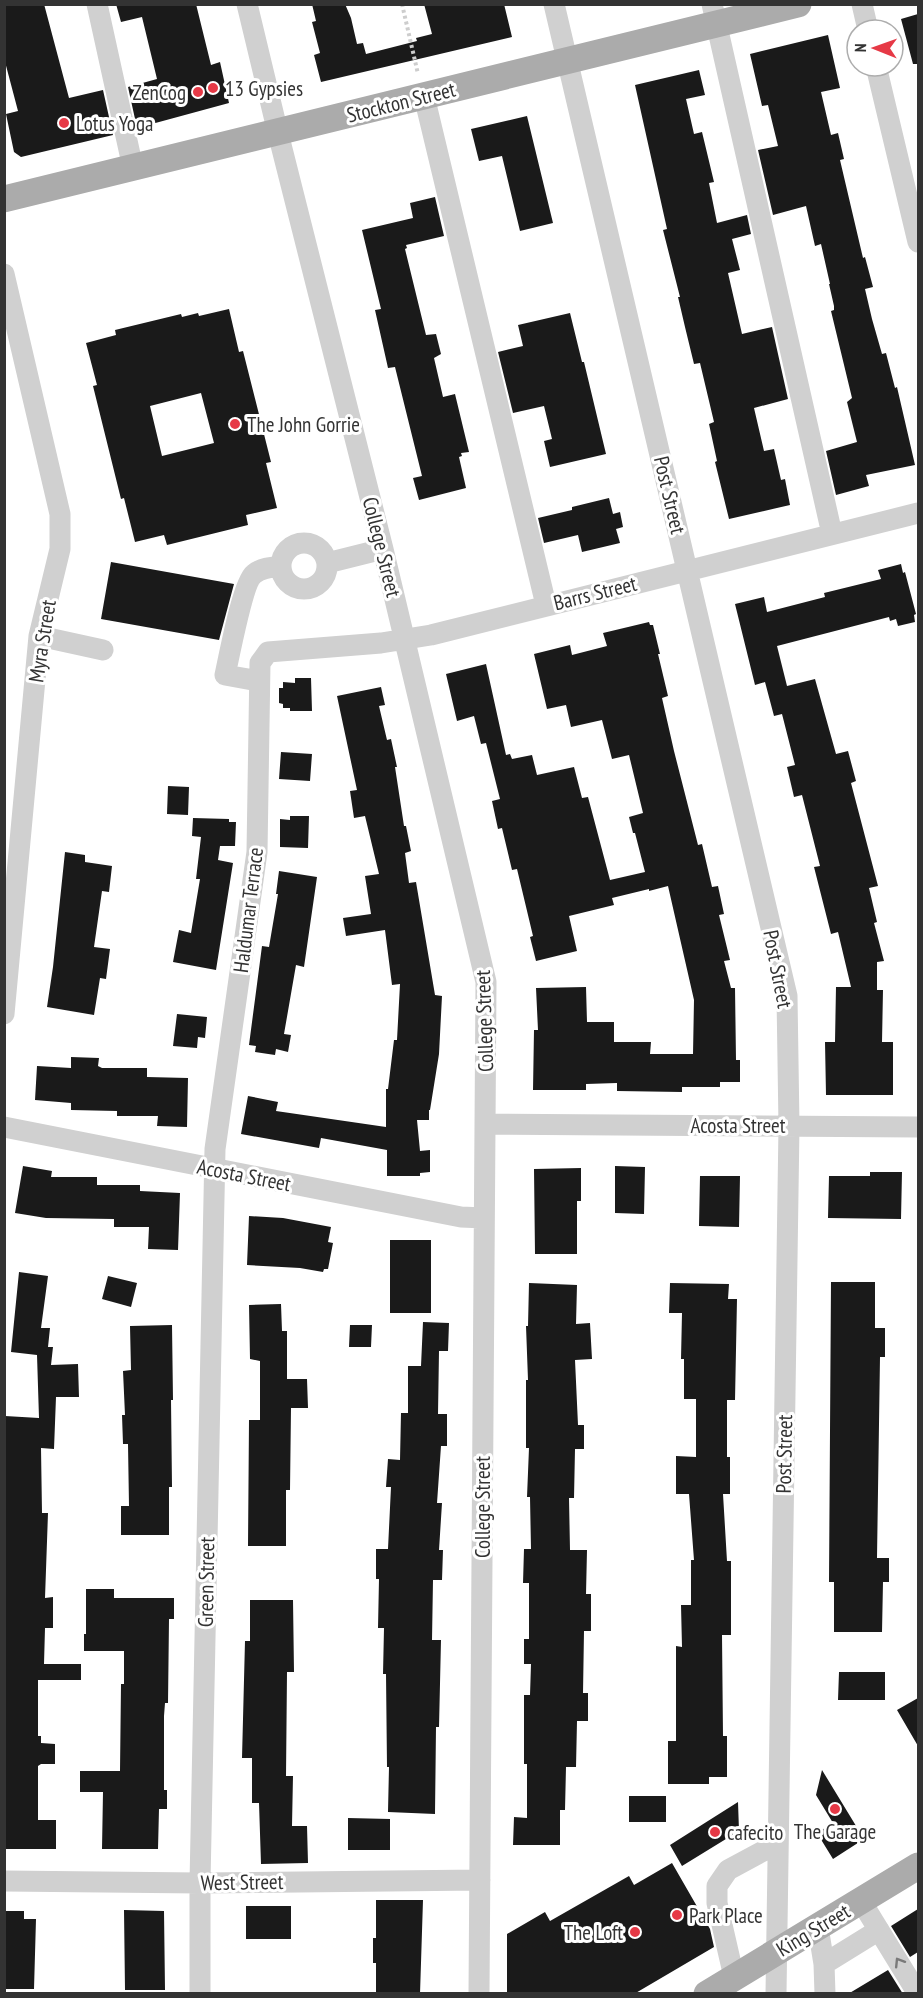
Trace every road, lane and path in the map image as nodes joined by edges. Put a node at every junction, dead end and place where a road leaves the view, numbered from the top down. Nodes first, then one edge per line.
1 (97, 4) edge
2 (247, 4) edge
3 (402, 4) edge
4 (554, 4) edge
5 (798, 4) edge
6 (714, 14) edge
7 (568, 61) junction
8 (879, 78) edge
9 (424, 96) junction
10 (278, 133) junction
11 (133, 168) junction
12 (4, 199) edge
13 (918, 242) edge
14 (4, 274) edge
15 (918, 513) edge
16 (832, 534) junction
17 (383, 549) junction
18 (327, 563) junction
19 (281, 566) junction
20 (688, 570) junction
21 (546, 605) junction
22 (39, 636) junction
23 (405, 639) junction
24 (103, 650) dead end
25 (268, 652) joint
26 (260, 681) junction
27 (4, 1014) edge
28 (486, 1124) junction
29 (789, 1126) junction
30 (4, 1127) edge
31 (918, 1127) edge
32 (215, 1170) junction
33 (484, 1218) junction
34 (778, 1843) junction
35 (918, 1866) edge
36 (480, 1880) junction
37 (4, 1881) edge
38 (200, 1883) junction
39 (861, 1901) junction
40 (818, 1927) junction
41 (879, 1930) junction
42 (777, 1952) junction
43 (824, 1964) junction
44 (734, 1977) junction
45 (200, 1994) edge
46 (479, 1994) edge
47 (707, 1994) edge
48 (776, 1994) edge
49 (825, 1994) edge
50 (918, 1994) edge

1 - 11 street
2 - 10 street, College Street
3 - 9 path
4 - 7 street, Post Street
5 - 6 main road, Stockton Street
6 - 7 main road, Stockton Street
6 - 16 street
7 - 9 main road, Stockton Street
7 - 20 street, Post Street
8 - 13 street
9 - 10 main road, Stockton Street
9 - 21 street
10 - 11 main road, Stockton Street
10 - 17 street, College Street
11 - 12 main road, Stockton Street
14 - 22 street, Myra Street
15 - 16 street, Barrs Street
16 - 20 street, Barrs Street
17 - 18 street
17 - 23 street, College Street
18 - 19 street
18 - 19 street
19 - 26 street
20 - 21 street, Barrs Street
20 - 29 street, Post Street
21 - 23 street, Barrs Street
22 - 24 street
22 - 27 street, Myra Street
23 - 25 street, Barrs Street
23 - 28 street, College Street
25 - 26 street, Haldumar Terrace
26 - 32 street, Haldumar Terrace
28 - 29 street, Acosta Street
28 - 33 street, College Street
29 - 31 street, Acosta Street
29 - 34 street, Post Street
30 - 32 street, Acosta Street
32 - 33 street, Acosta Street
32 - 38 street, Green Street
33 - 36 street, College Street
34 - 42 street, Post Street
34 - 44 street
35 - 39 main road, King Street
36 - 38 street, West Street
36 - 46 street, College Street
37 - 38 street, West Street
38 - 45 street, Green Street
39 - 40 main road, King Street
39 - 41 street
40 - 42 main road, King Street
40 - 43 street
41 - 43 street
50 -> 41 street
42 - 44 main road, King Street
42 - 48 street, Post Street
43 - 49 street
44 - 47 main road, King Street

